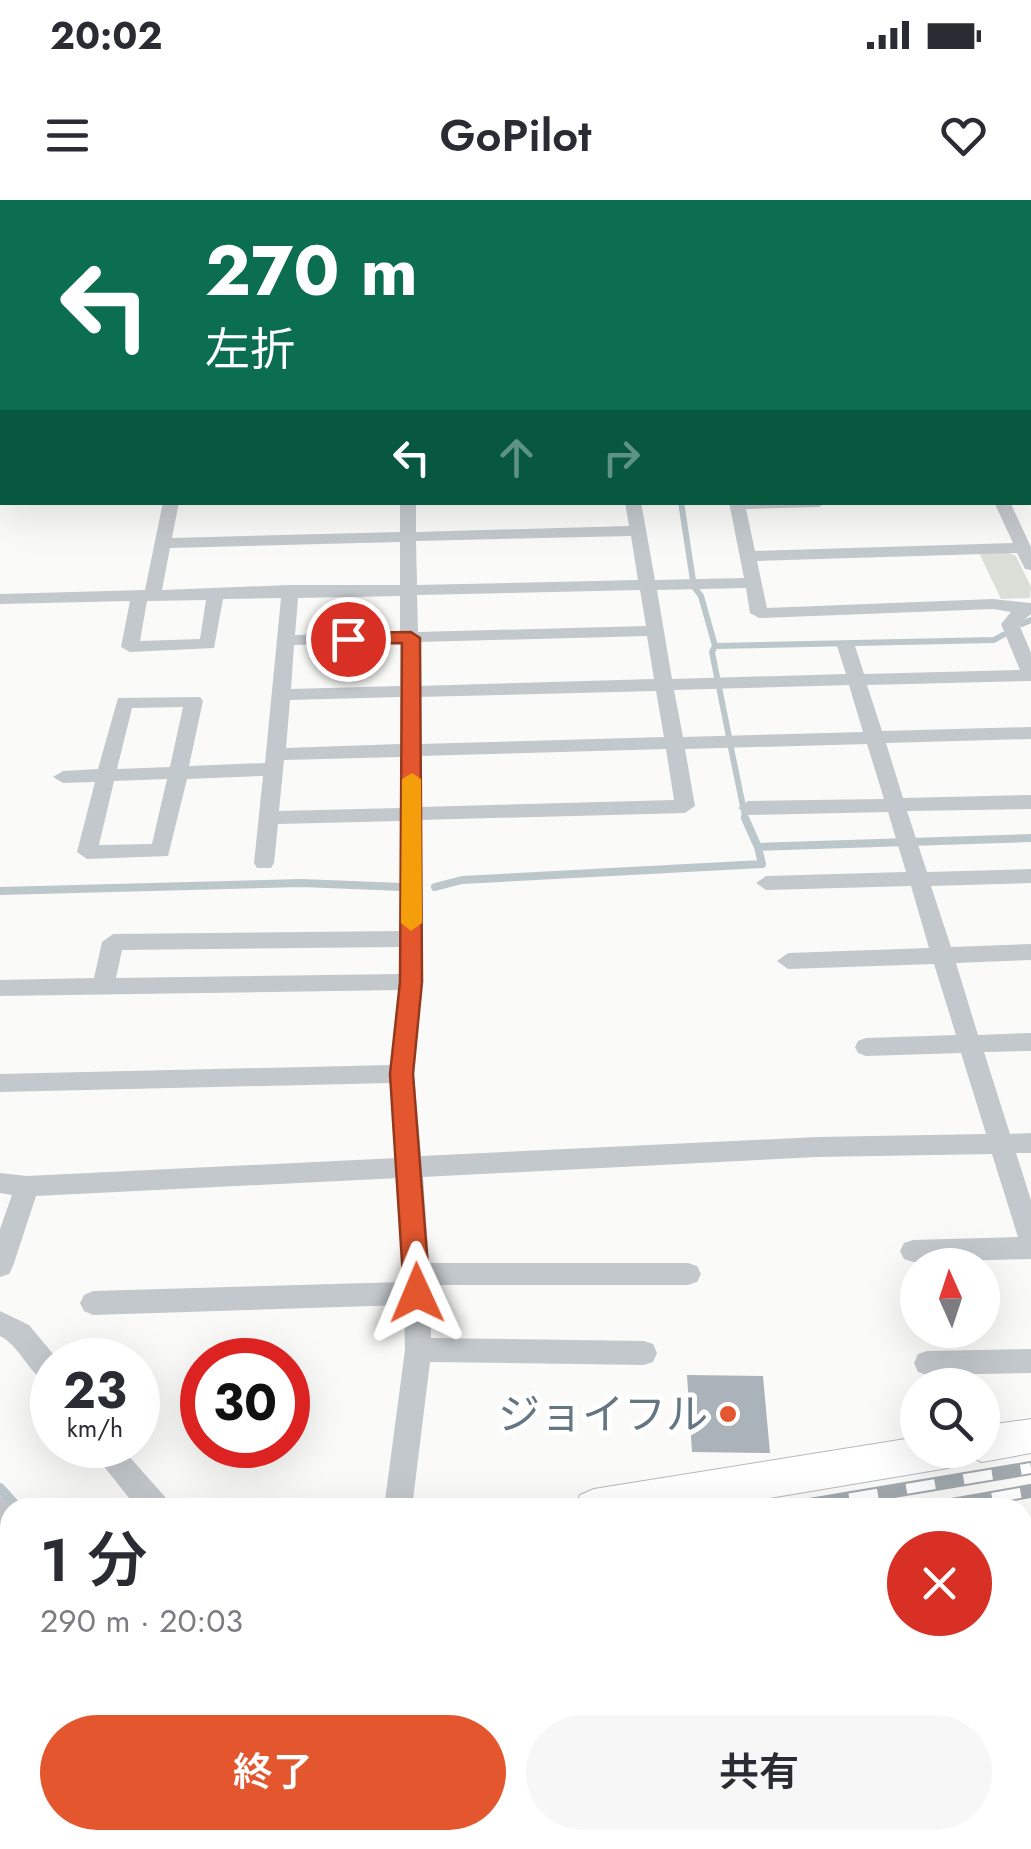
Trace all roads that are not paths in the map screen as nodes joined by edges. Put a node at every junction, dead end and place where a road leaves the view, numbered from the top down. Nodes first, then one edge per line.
1 (170, 505) edge
2 (408, 505) edge
3 (633, 505) edge
4 (738, 505) edge
5 (1003, 505) edge
6 (637, 532) junction
7 (409, 536) junction
8 (163, 542) junction
9 (1023, 548) junction
10 (748, 556) junction
11 (1031, 565) edge
12 (752, 583) junction
13 (646, 584) junction
14 (410, 587) junction
15 (290, 590) junction
16 (216, 592) junction
17 (147, 594) junction
18 (0, 599) edge
19 (1026, 619) edge
20 (654, 631) junction
21 (411, 638) junction
22 (286, 640) junction
23 (846, 646) dead end
24 (1031, 674) edge
25 (856, 678) junction
26 (664, 684) junction
27 (411, 692) junction
28 (281, 695) junction
29 (1031, 733) edge
30 (876, 738) junction
31 (674, 743) junction
32 (412, 751) junction
33 (274, 762) junction
34 (179, 772) junction
35 (106, 775) junction
36 (63, 777) dead end
37 (1031, 802) edge
38 (896, 804) junction
39 (748, 808) dead end
40 (412, 815) junction
41 (268, 818) junction
42 (264, 863) dead end
43 (1031, 876) edge
44 (919, 880) junction
45 (766, 883) dead end
46 (411, 939) junction
47 (1031, 952) edge
48 (942, 956) junction
49 (788, 961) dead end
50 (411, 982) junction
51 (103, 985) junction
52 (0, 988) edge
53 (1031, 1042) edge
54 (970, 1044) junction
55 (866, 1047) dead end
56 (402, 1074) junction
57 (0, 1084) edge
58 (1031, 1142) edge
59 (1000, 1143) junction
60 (410, 1168) junction
61 (0, 1183) edge
62 (27, 1186) junction
63 (1031, 1240) edge
64 (1031, 1248) edge
65 (1000, 1249) edge
66 (0, 1266) edge
67 (688, 1274) dead end
68 (417, 1284) junction
69 (93, 1302) dead end
70 (0, 1323) edge
71 (30, 1346) edge
72 (418, 1350) junction
73 (644, 1353) dead end
74 (1031, 1360) edge
75 (927, 1363) dead end
76 (1031, 1436) edge
77 (1000, 1441) edge
78 (900, 1458) edge
79 (121, 1468) edge
80 (147, 1498) edge
81 (399, 1498) edge
82 (655, 1498) edge

1 - 8 street
2 - 7 street
3 - 6 street
4 - 10 street
5 - 9 street
6 - 7 street
6 - 13 street
7 - 8 street
7 - 14 street
8 - 17 street
9 - 10 street
9 - 11 street
10 - 12 street
12 - 13 street
12 - 19 street
13 - 14 street
13 - 20 street
14 - 15 street
14 - 21 street
15 - 16 street
15 - 22 street
16 - 17 street
16 - 17 street
17 - 18 street
19 - 24 street
20 - 21 street
20 - 26 street
21 - 22 street
21 - 27 street
22 - 28 street
23 - 25 street
24 - 25 street
25 - 26 street
25 - 30 street
26 - 27 street
26 - 31 street
27 - 28 street
27 - 32 street
28 - 33 street
29 - 30 street
30 - 31 street
30 - 38 street
31 - 32 street
31 - 40 street
32 - 33 street
32 - 40 street
33 - 34 street
33 - 41 street
34 - 35 street
34 - 35 street
34 - 35 street
35 - 36 street
37 - 38 street
38 - 39 street
38 - 44 street
40 - 41 street
40 - 46 street
41 - 42 street
43 - 44 street
44 - 45 street
44 - 48 street
46 - 50 street
46 - 51 street
47 - 48 street
48 - 49 street
48 - 54 street
50 - 51 street
50 - 56 street
51 - 52 street
53 - 54 street
54 - 55 street
54 - 59 street
56 - 57 street
56 - 60 street
58 - 59 street
59 - 60 street
59 - 63 street
60 - 62 street
60 - 68 street
61 - 62 street
62 - 66 street
64 - 65 street
67 - 68 street
68 - 69 street
68 - 72 street
70 - 71 street
72 - 73 street
72 - 81 street
74 - 75 street
76 - 77 main road
78 - 82 main road
79 - 80 street

